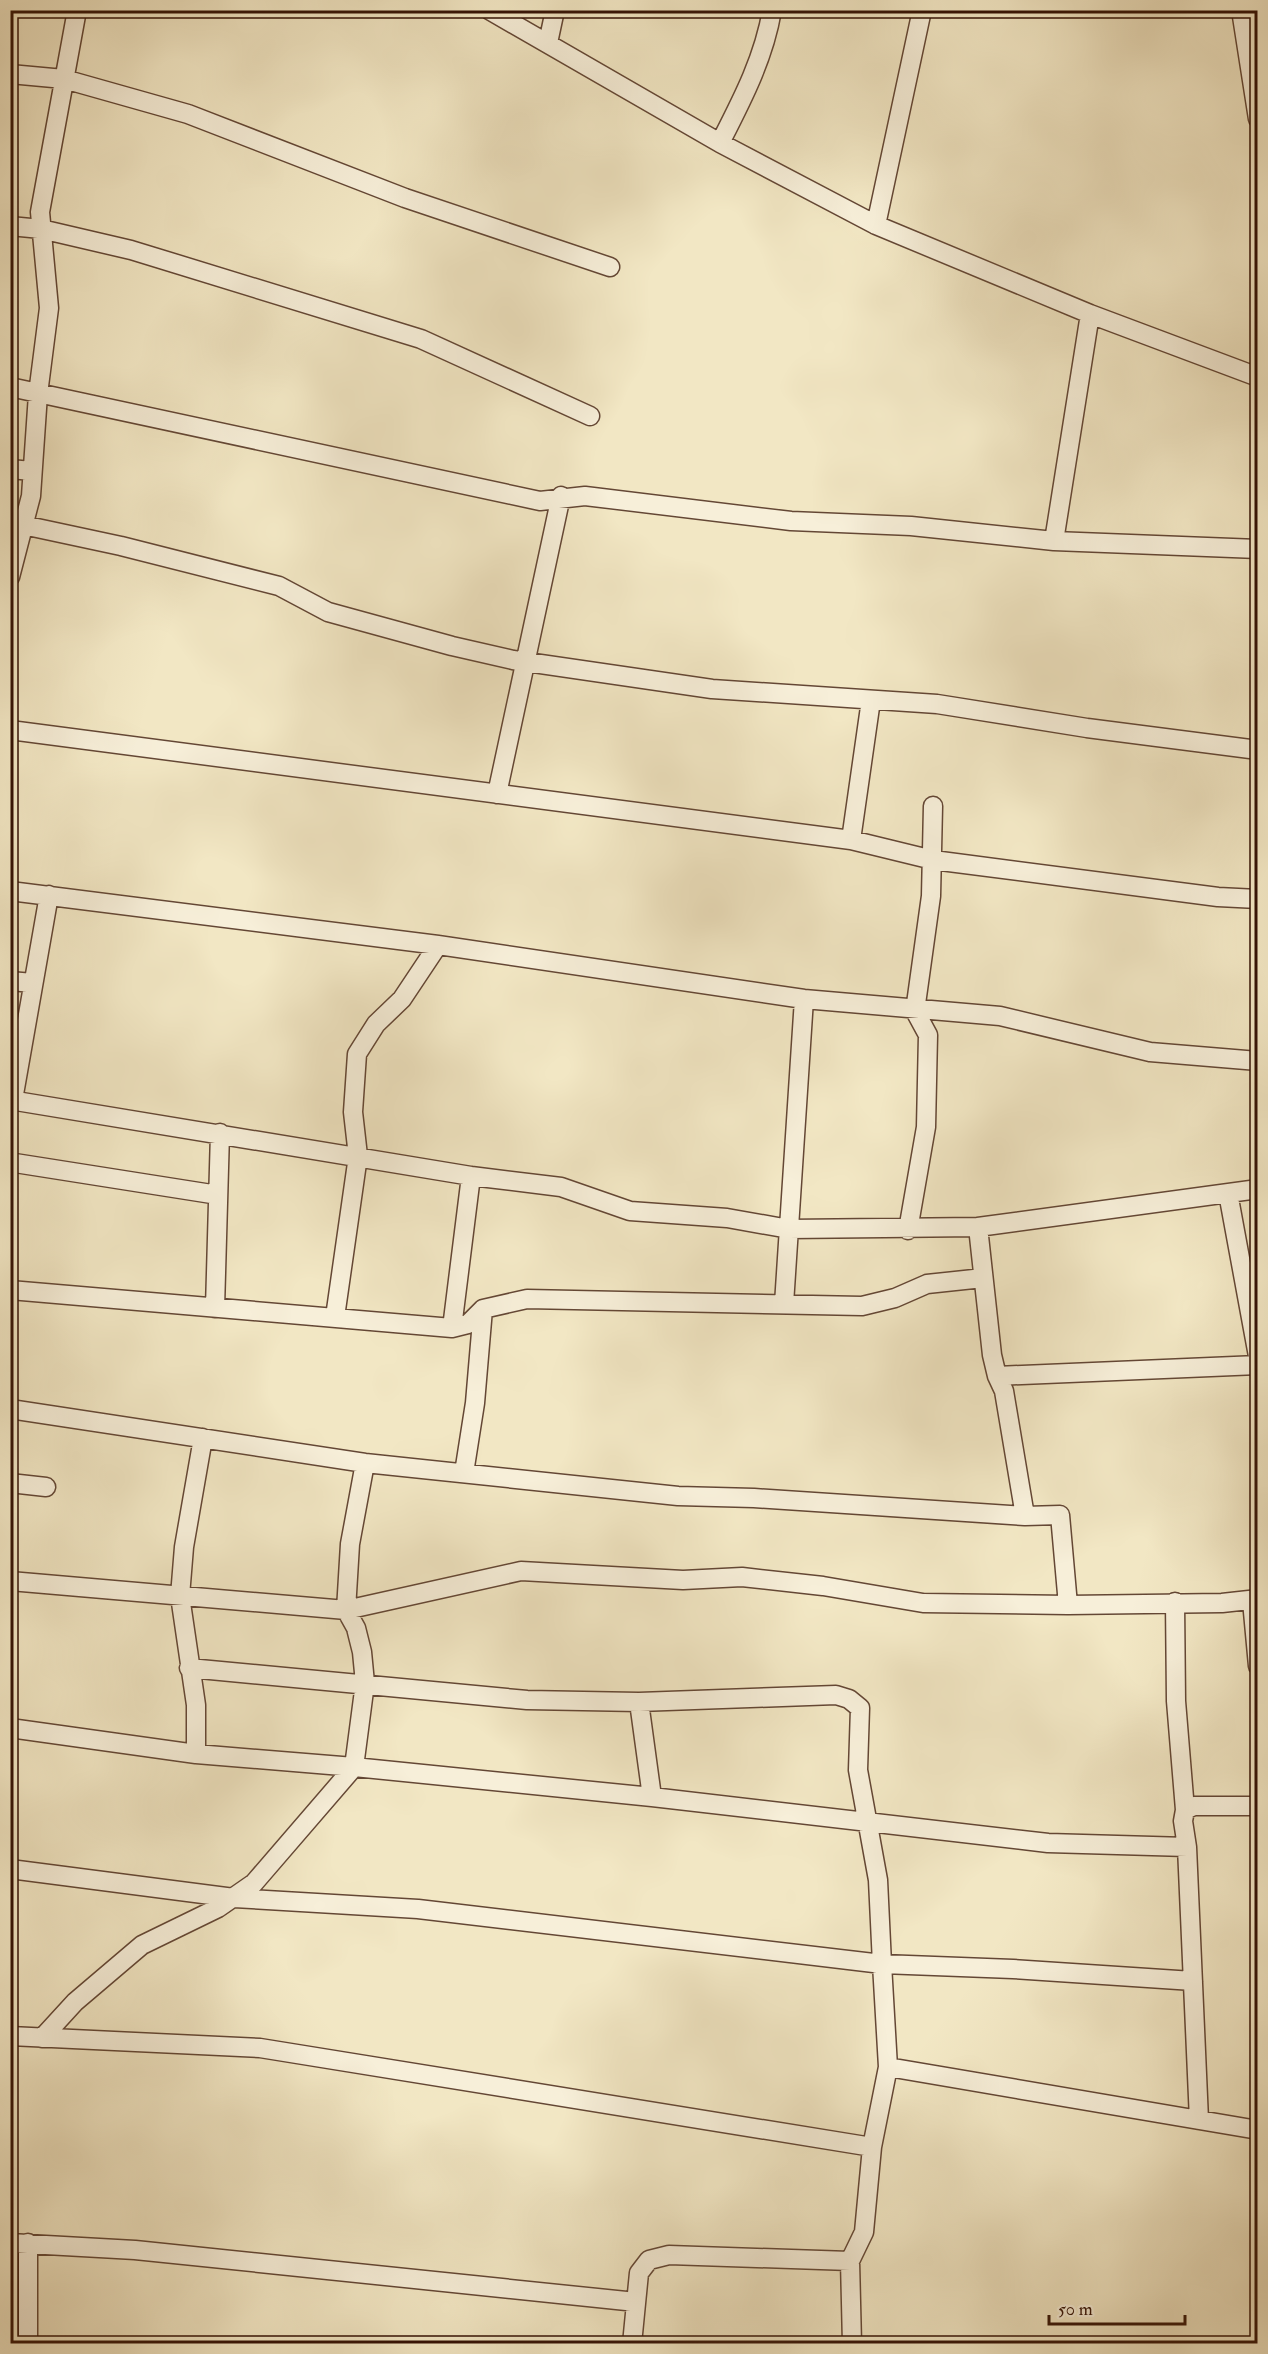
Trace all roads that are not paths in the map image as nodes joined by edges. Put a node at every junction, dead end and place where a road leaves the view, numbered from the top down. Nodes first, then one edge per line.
1 (77, 10) edge
2 (489, 10) edge
3 (555, 10) edge
4 (772, 10) edge
5 (921, 10) edge
6 (1241, 10) edge
7 (548, 43) junction
8 (10, 74) edge
9 (64, 78) junction
10 (1257, 119) edge
11 (720, 143) junction
12 (876, 225) junction
13 (10, 226) edge
14 (40, 229) junction
15 (609, 267) dead end
16 (1090, 314) junction
17 (1257, 376) edge
18 (10, 387) edge
19 (38, 394) junction
20 (591, 416) dead end
21 (10, 469) edge
22 (32, 471) junction
23 (561, 496) junction
24 (23, 525) junction
25 (1054, 541) junction
26 (1257, 549) edge
27 (10, 577) edge
28 (524, 661) junction
29 (871, 700) junction
30 (10, 730) edge
31 (1257, 750) edge
32 (497, 794) junction
33 (933, 806) dead end
34 (851, 840) junction
35 (933, 860) junction
36 (10, 891) edge
37 (49, 895) junction
38 (1257, 899) edge
39 (438, 945) junction
40 (10, 981) edge
41 (33, 983) junction
42 (804, 999) junction
43 (915, 1011) junction
44 (1257, 1061) edge
45 (11, 1100) edge
46 (220, 1133) junction
47 (358, 1156) junction
48 (10, 1166) edge
49 (471, 1176) junction
50 (1257, 1189) edge
51 (1228, 1193) junction
52 (218, 1195) junction
53 (978, 1227) junction
54 (789, 1229) junction
55 (908, 1230) junction
56 (983, 1278) junction
57 (10, 1290) edge
58 (784, 1304) junction
59 (215, 1308) junction
60 (483, 1308) junction
61 (335, 1317) junction
62 (452, 1328) junction
63 (1257, 1356) edge
64 (1257, 1365) edge
65 (997, 1376) junction
66 (10, 1408) edge
67 (203, 1438) junction
68 (365, 1464) junction
69 (464, 1473) junction
70 (10, 1483) edge
71 (46, 1487) dead end
72 (1025, 1516) junction
73 (10, 1581) edge
74 (180, 1596) junction
75 (1255, 1600) edge
76 (1175, 1602) junction
77 (1068, 1605) junction
78 (346, 1610) junction
79 (1257, 1666) edge
80 (189, 1668) junction
81 (365, 1683) junction
82 (639, 1702) junction
83 (10, 1728) edge
84 (196, 1754) junction
85 (354, 1767) junction
86 (652, 1797) junction
87 (1257, 1806) edge
88 (1185, 1810) junction
89 (868, 1821) junction
90 (1187, 1847) junction
91 (10, 1869) edge
92 (234, 1898) junction
93 (882, 1964) junction
94 (1193, 1981) junction
95 (10, 2036) edge
96 (42, 2038) junction
97 (888, 2067) junction
98 (1199, 2121) junction
99 (1257, 2130) edge
100 (872, 2147) junction
101 (19, 2243) edge
102 (850, 2261) junction
103 (636, 2302) junction
104 (28, 2343) edge
105 (632, 2343) edge
106 (852, 2343) edge

1 - 9 street
2 - 7 street
3 - 7 street
4 - 11 street
5 - 12 street
6 - 10 street
7 - 11 street
8 - 9 street
9 - 14 street
9 - 15 street
11 - 12 street
12 - 16 street
13 - 14 street
14 - 19 street
14 - 20 street
16 - 17 street
16 - 25 street
18 - 19 street
19 - 22 street
19 - 23 street
21 - 22 street
22 - 24 street
23 - 25 street
23 - 28 street
24 - 27 street
24 - 28 street
25 - 26 street
28 - 29 street
28 - 32 street
29 - 31 street
29 - 34 street
30 - 32 street
32 - 34 street
33 - 35 street
34 - 35 street
35 - 38 street
35 - 43 street
36 - 37 street
37 - 39 street
37 - 41 street
39 - 42 street
39 - 47 street
40 - 41 street
41 - 45 street
42 - 43 street
42 - 54 street
43 - 44 street
43 - 55 street
45 - 46 street
46 - 47 street
46 - 52 street
47 - 49 street
47 - 61 street
48 - 52 street
49 - 54 street
49 - 62 street
50 - 51 street
51 - 53 street
51 - 63 street
52 - 59 street
53 - 55 street
53 - 56 street
54 - 55 street
54 - 58 street
56 - 58 street
56 - 65 street
57 - 59 street
58 - 60 street
59 - 61 street
60 - 62 street
60 - 69 street
61 - 62 street
64 - 65 street
65 - 72 street
66 - 67 street
67 - 68 street
67 - 74 street
68 - 69 street
68 - 78 street
69 - 72 street
70 - 71 street
72 - 77 street
73 - 74 street
74 - 78 street
74 - 80 street
75 - 76 street
75 - 79 street
76 - 77 street
76 - 88 street
77 - 78 street
78 - 81 street
80 - 81 street
80 - 84 street
81 - 82 street
81 - 85 street
82 - 86 street
82 - 89 street
83 - 84 street
84 - 85 street
85 - 86 street
85 - 92 street
86 - 89 street
87 - 88 street
88 - 90 street
89 - 90 street
89 - 93 street
90 - 94 street
91 - 92 street
92 - 93 street
92 - 96 street
93 - 94 street
93 - 97 street
94 - 98 street
95 - 96 street
96 - 100 street
97 - 98 street
97 - 100 street
98 - 99 street
100 - 102 street
101 - 103 street
101 - 104 street
102 - 103 street
102 - 106 street
103 - 105 street

